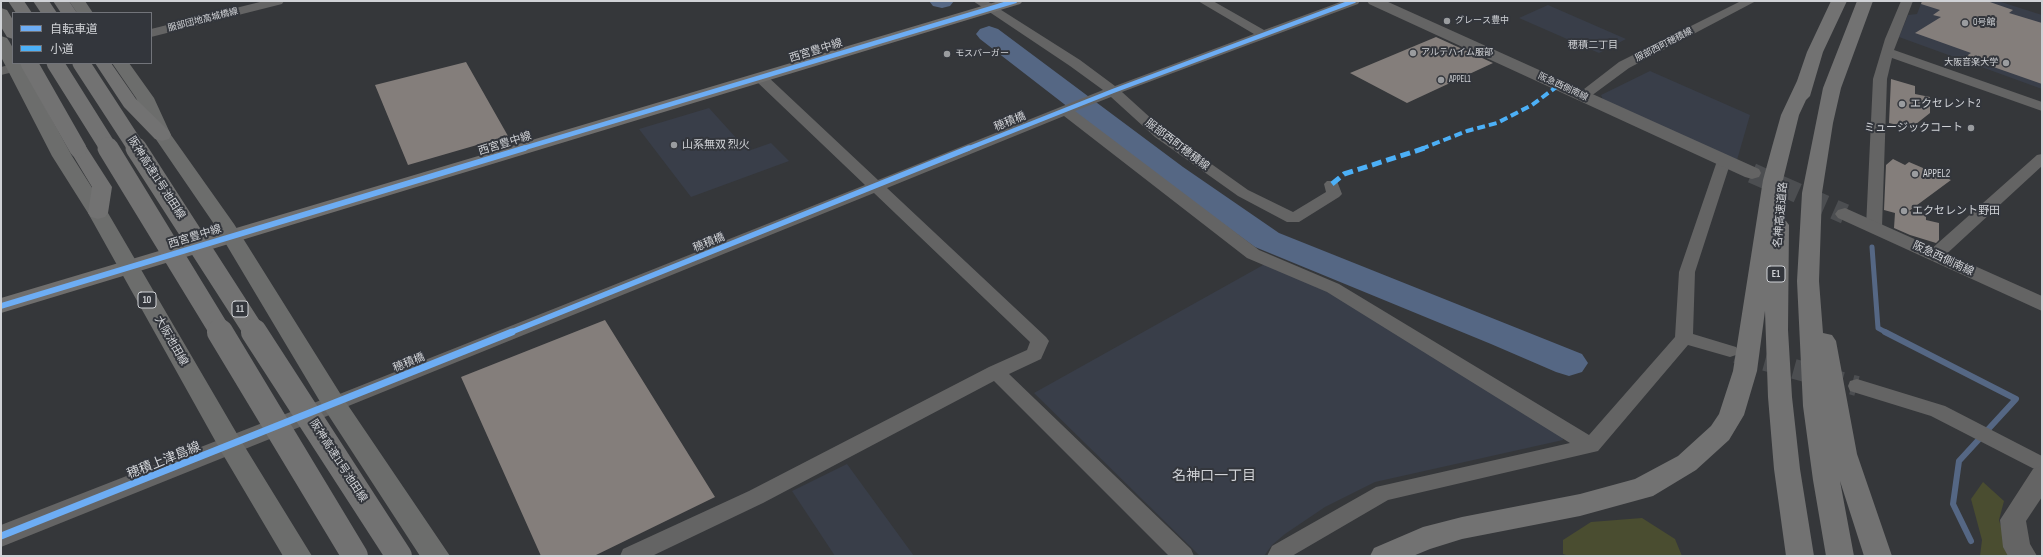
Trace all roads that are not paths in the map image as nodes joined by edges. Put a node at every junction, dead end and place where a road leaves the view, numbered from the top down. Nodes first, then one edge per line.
1 (16, 1) edge
2 (41, 1) edge
3 (61, 1) edge
4 (77, 1) edge
5 (278, 1) edge
6 (1015, 1) edge
7 (1204, 1) edge
8 (1354, 1) edge
9 (1374, 1) edge
10 (1750, 1) edge
11 (1839, 1) edge
12 (1865, 1) edge
13 (1907, 1) edge
14 (984, 5) edge
15 (23, 12) edge
16 (48, 12) edge
17 (68, 12) edge
18 (84, 12) edge
19 (1, 13) edge
20 (12, 32) edge
21 (152, 33) edge
22 (1264, 34) junction
23 (1, 41) edge
24 (1887, 52) junction
25 (12, 56) edge
26 (56, 64) edge
27 (82, 64) edge
28 (104, 64) edge
29 (121, 64) edge
30 (19, 66) edge
31 (761, 78) junction
32 (1805, 82) junction
33 (1113, 91) junction
34 (1582, 96) junction
35 (2042, 108) edge
36 (1067, 109) junction
37 (162, 135) junction
38 (1818, 158) junction
39 (2042, 158) edge
40 (1724, 161) junction
41 (1752, 173) tunnel mouth
42 (1332, 184) dead end
43 (877, 186) junction
44 (98, 213) junction
45 (1845, 214) tunnel mouth
46 (1874, 227) junction
47 (231, 237) junction
48 (1935, 255) junction
49 (128, 268) junction
50 (2042, 304) edge
51 (1, 306) edge
52 (1684, 338) junction
53 (1730, 351) tunnel mouth
54 (996, 372) junction
55 (1857, 386) tunnel mouth
56 (334, 404) junction
57 (231, 446) junction
58 (1591, 446) junction
59 (2042, 465) edge
60 (2042, 476) edge
61 (1, 536) edge
62 (298, 556) edge
63 (355, 556) edge
64 (399, 556) edge
65 (436, 556) edge
66 (631, 556) edge
67 (1183, 556) edge
68 (1278, 556) edge
69 (1384, 556) edge
70 (1800, 556) edge
71 (1840, 556) edge
72 (1878, 556) edge
73 (2023, 556) edge

1 - 15 highway
2 - 16 highway
3 - 17 highway
4 - 18 main road
5 - 21 street, 服部団地高城橋線
6 - 14 main road, 西宮豊中線
7 - 22 street
8 - 22 street, 穂積橋
9 - 34 street, 阪急西側南線
10 - 34 street, 服部西町穂積線
11 - 32 highway, 名神高速道路 / E1
12 - 38 highway
13 - 24 street
14 - 31 main road, 西宮豊中線
14 - 33 street, 服部西町穂積線
19 - 20 highway
22 - 33 street, 穂積橋
23 - 25 main road, 大阪池田線 / 10
24 - 35 street
24 - 46 street
26 - 63 highway, bridge
27 - 64 highway, 阪神高速11号池田線 / 11, bridge
28 - 37 highway
29 - 37 main road
30 - 44 main road, 大阪池田線 / 10
30 - 44 highway, bridge
31 - 43 street
31 - 47 main road, 西宮豊中線
32 - 69 highway
32 - 70 highway, 名神高速道路 / E1
33 - 36 street, 穂積橋
33 - 42 street, 服部西町穂積線
34 - 40 street, 阪急西側南線
36 - 43 street, 穂積橋
36 - 58 street
37 - 47 main road
38 - 71 highway
38 - 72 highway
39 - 48 street
40 - 41 street, 阪急西側南線
40 - 52 street
43 - 54 street
43 - 56 street, 穂積橋
44 - 49 main road, 大阪池田線 / 10
45 - 46 street, 阪急西側南線
46 - 48 street, 阪急西側南線
47 - 49 main road, 西宮豊中線
47 - 56 main road
48 - 50 street, 阪急西側南線
49 - 51 main road, 西宮豊中線
49 - 57 main road, 大阪池田線 / 10
52 - 53 street
52 - 58 street
54 - 66 street
54 - 67 street
55 - 59 street
56 - 57 street, 穂積上津島線
56 - 65 main road
57 - 61 street, 穂積上津島線
57 - 62 main road, 大阪池田線 / 10
58 - 68 street
60 - 73 street

